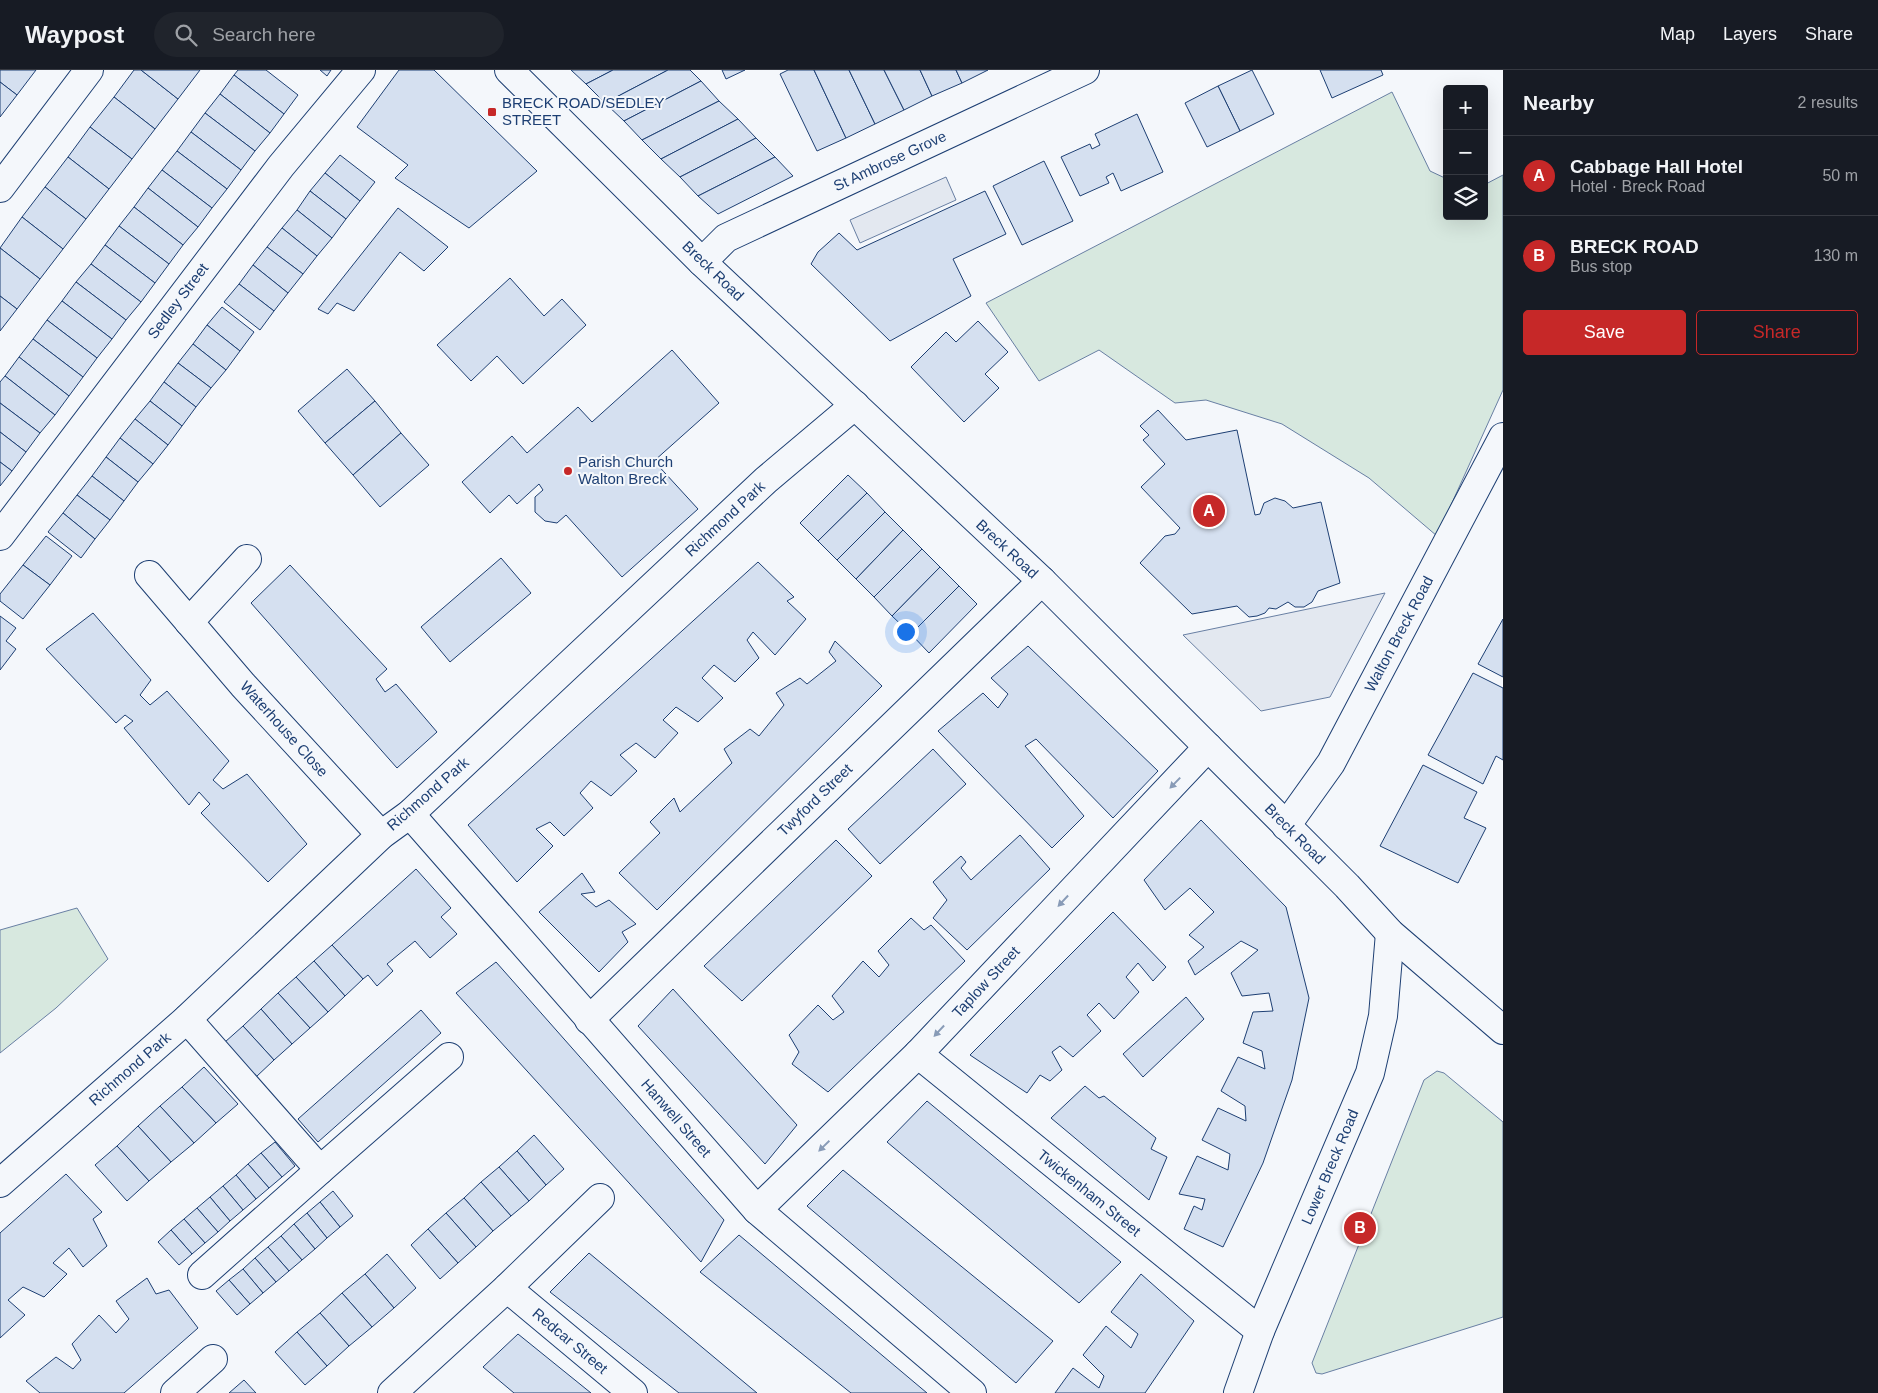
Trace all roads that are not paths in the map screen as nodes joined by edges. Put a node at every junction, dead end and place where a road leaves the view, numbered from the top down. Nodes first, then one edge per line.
1 (89, 70) edge
2 (361, 70) edge
3 (509, 70) edge
4 (1085, 70) edge
5 (0, 188) edge
6 (702, 262) junction
7 (855, 405) junction
8 (1503, 438) edge
9 (0, 536) edge
10 (247, 559) dead end
11 (149, 575) dead end
12 (1042, 581) junction
13 (189, 622) junction
14 (1208, 747) junction
15 (410, 814) junction
16 (1286, 826) junction
17 (381, 835) junction
18 (1390, 933) junction
19 (187, 1019) junction
20 (589, 1020) junction
21 (1502, 1027) edge
22 (918, 1054) junction
23 (449, 1057) dead end
24 (320, 1170) junction
25 (0, 1182) edge
26 (600, 1198) dead end
27 (757, 1210) junction
28 (202, 1275) dead end
29 (507, 1288) junction
30 (1260, 1331) junction
31 (213, 1359) dead end
32 (175, 1393) edge
33 (392, 1393) edge
34 (633, 1393) edge
35 (972, 1393) edge
36 (1238, 1393) edge

1 - 5 street
2 - 9 street, Sedley Street
3 - 6 street, Breck Road
4 - 6 street, St Ambrose Grove
6 - 7 street, Breck Road
7 - 12 street, Breck Road
7 - 15 street, Richmond Park
8 - 16 street, Walton Breck Road
10 - 13 street
11 - 13 street, Waterhouse Close
12 - 14 street, Breck Road
12 - 20 street, Twyford Street
13 - 17 street, Waterhouse Close
14 - 16 street, Breck Road
14 -> 22 street, Taplow Street
15 - 17 street, Richmond Park
15 - 20 street, Hanwell Street
16 - 18 street, Breck Road
17 - 19 street, Richmond Park
18 - 21 street, Breck Road
18 - 30 street, Lower Breck Road
19 - 24 street
19 - 25 street, Richmond Park
20 - 27 street, Hanwell Street
22 -> 27 street, Taplow Street
22 - 30 street, Twickenham Street
23 - 24 street
24 - 28 street
26 - 29 street
27 - 35 street, Hanwell Street
29 - 33 street
29 - 34 street, Redcar Street
30 - 36 street, Lower Breck Road
31 - 32 street

